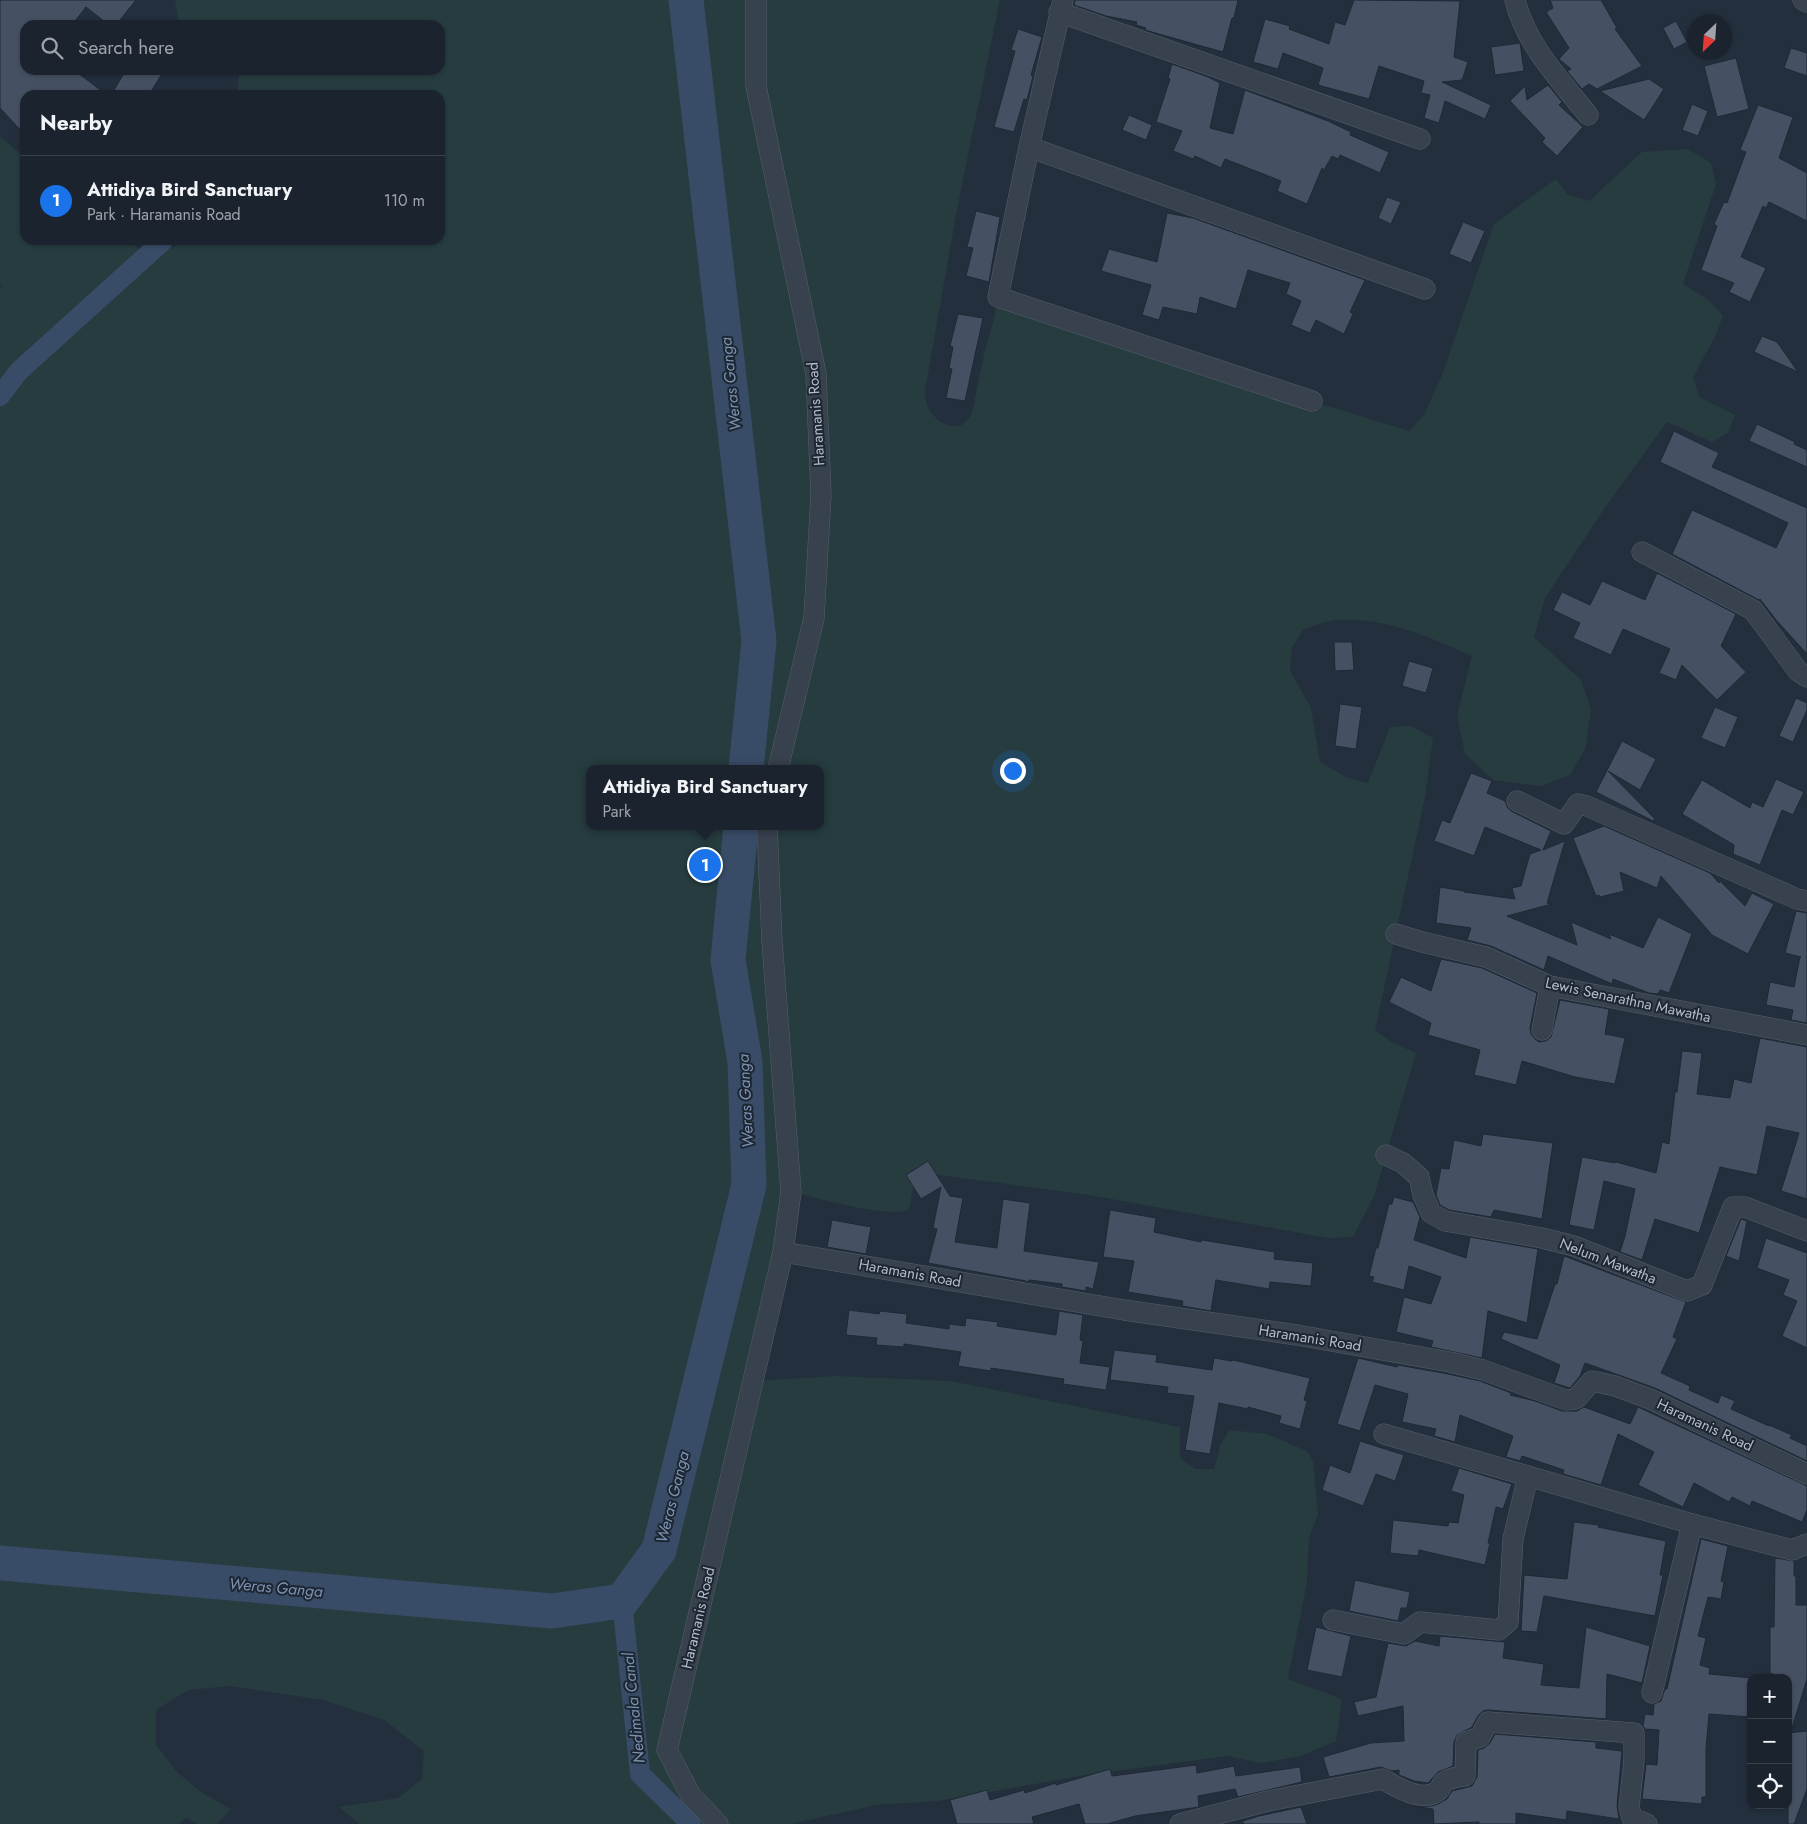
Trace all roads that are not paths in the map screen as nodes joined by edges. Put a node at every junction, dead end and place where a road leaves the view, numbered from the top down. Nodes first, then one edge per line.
1 (756, 0) edge
2 (1515, 0) edge
3 (1803, 0) edge
4 (1807, 2) edge
5 (1061, 6) edge
6 (1588, 115) dead end
7 (1420, 140) dead end
8 (1029, 147) junction
9 (1425, 289) dead end
10 (1312, 401) dead end
11 (1642, 552) dead end
12 (1807, 676) edge
13 (779, 765) edge
14 (1517, 801) dead end
15 (767, 830) edge
16 (1807, 901) edge
17 (1396, 934) dead end
18 (1550, 986) junction
19 (1542, 1030) dead end
20 (1807, 1035) edge
21 (1386, 1155) dead end
22 (1807, 1231) edge
23 (784, 1252) junction
24 (1384, 1434) dead end
25 (1807, 1474) edge
26 (1528, 1476) junction
27 (1692, 1524) junction
28 (1807, 1544) edge
29 (1333, 1620) dead end
30 (1652, 1693) dead end
31 (718, 1824) edge
32 (1180, 1824) edge
33 (1647, 1824) edge

1 - 13 street, Haramanis Road
2 - 6 street
3 - 4 street
5 - 7 street
5 - 8 street
8 - 9 street
8 - 10 street
11 - 12 street
14 - 16 street
15 - 23 street, Haramanis Road
17 - 18 street, Lewis Senarathna Mawatha
18 - 19 street
18 - 20 street, Lewis Senarathna Mawatha
21 - 22 street, Nelum Mawatha
23 - 25 street, Haramanis Road
23 - 31 street, Haramanis Road
24 - 26 street
26 - 27 street
26 - 29 street
27 - 28 street
27 - 30 street
32 - 33 street

